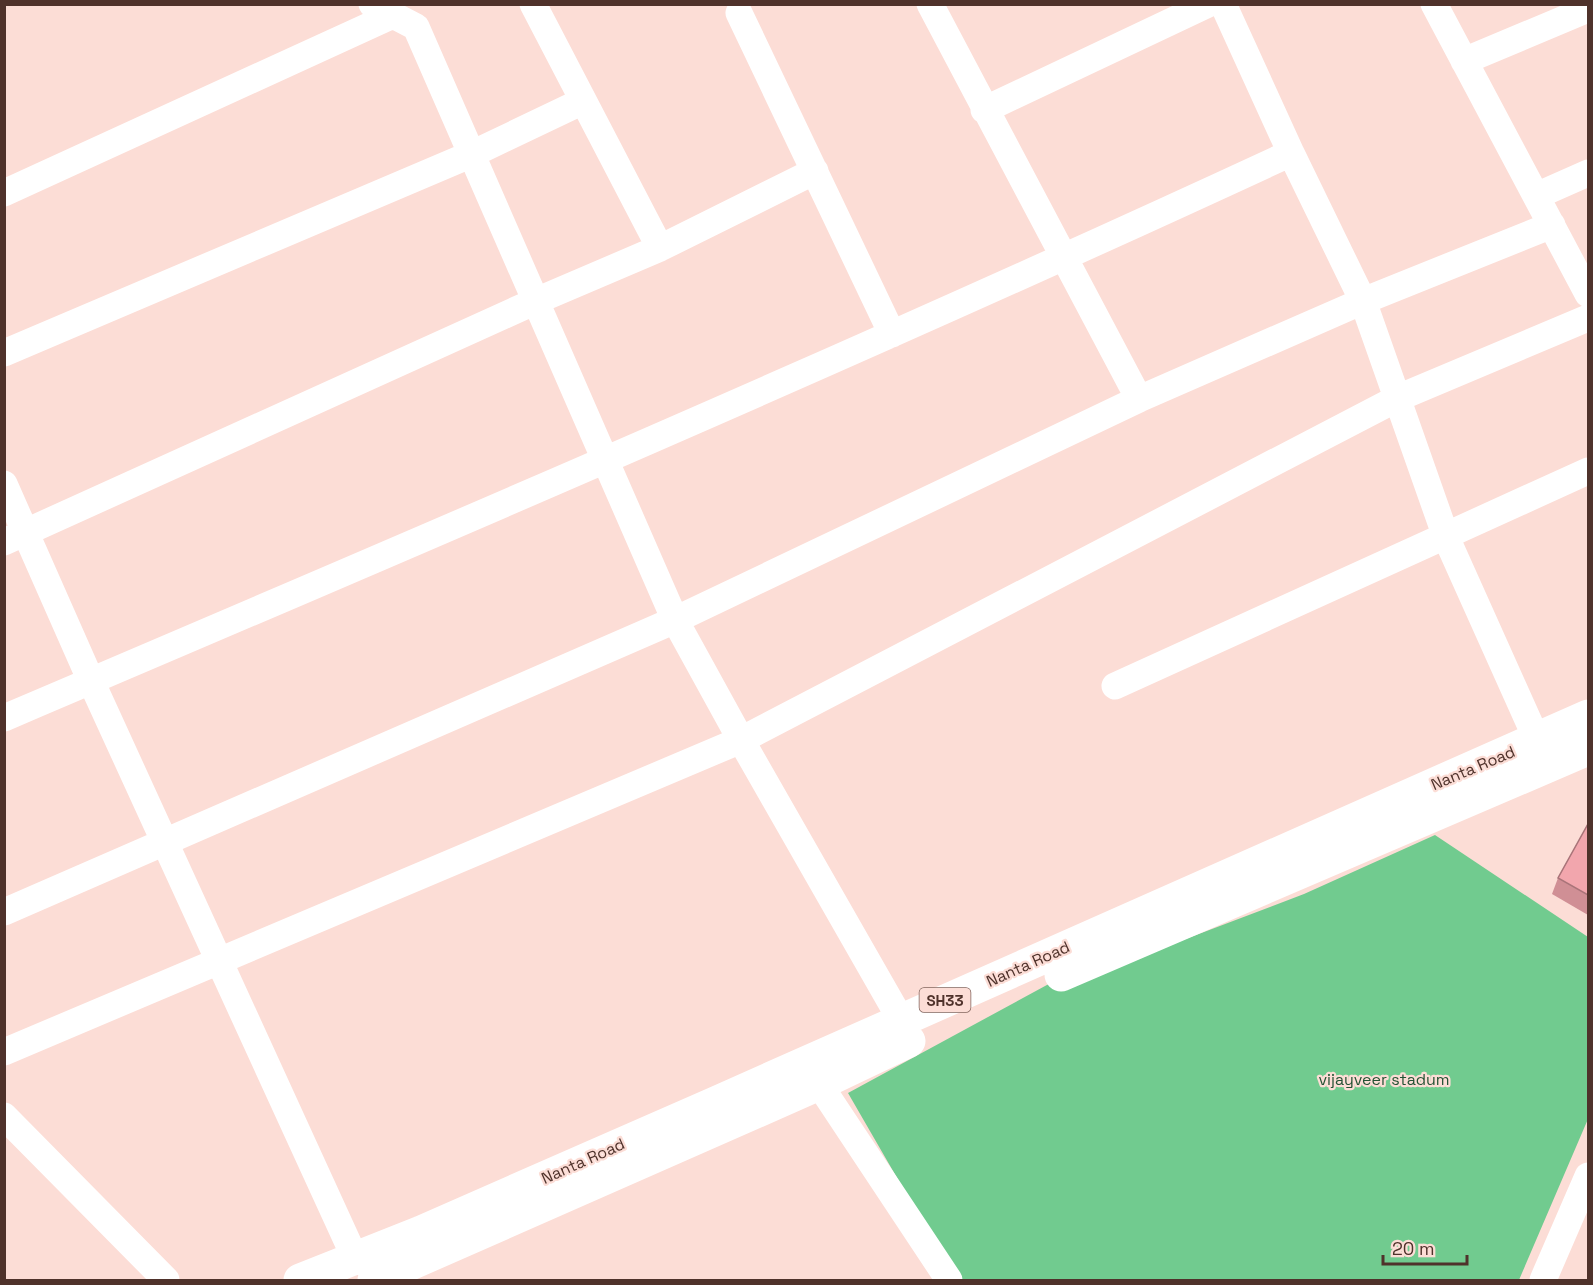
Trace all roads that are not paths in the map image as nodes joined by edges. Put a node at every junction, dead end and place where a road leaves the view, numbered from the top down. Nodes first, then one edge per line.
1 (532, 4) edge
2 (930, 4) edge
3 (1208, 4) edge
4 (1223, 4) edge
5 (1434, 4) edge
6 (743, 7) edge
7 (1588, 9) edge
8 (383, 10) edge
9 (1464, 61) junction
10 (583, 101) junction
11 (984, 110) junction
12 (1291, 153) junction
13 (472, 154) junction
14 (815, 171) junction
15 (1588, 173) edge
16 (4, 193) edge
17 (1536, 196) junction
18 (1552, 225) junction
19 (660, 248) junction
20 (1062, 259) junction
21 (1588, 294) edge
22 (536, 301) junction
23 (1363, 301) junction
24 (1588, 318) edge
25 (892, 334) junction
26 (4, 353) edge
27 (1398, 398) junction
28 (1139, 399) junction
29 (606, 460) junction
30 (1588, 471) edge
31 (4, 484) edge
32 (1446, 537) junction
33 (15, 538) edge
34 (675, 620) junction
35 (91, 681) junction
36 (1115, 686) dead end
37 (1588, 716) edge
38 (4, 718) edge
39 (741, 740) junction
40 (1537, 740) junction
41 (1588, 749) edge
42 (164, 840) junction
43 (4, 912) edge
44 (220, 962) junction
45 (901, 1020) junction
46 (4, 1052) edge
47 (819, 1084) junction
48 (10, 1128) edge
49 (1588, 1176) edge
50 (365, 1269) edge
51 (166, 1281) edge
52 (300, 1281) edge
53 (950, 1281) edge
54 (1543, 1281) edge

1 - 10 street
2 - 11 street
3 - 11 street
4 - 12 street
5 - 9 street
6 - 14 street
7 - 9 street
8 - 13 street
8 - 16 street
9 - 17 street
10 - 13 street
10 - 19 street
11 - 20 street
12 - 20 street
12 - 23 street
13 - 22 street
13 - 26 street
14 - 19 street
14 - 25 street
15 - 17 street
17 - 18 street
18 - 21 street
18 - 23 street
19 - 22 street
20 - 25 street
20 - 28 street
22 - 29 street
22 - 33 street
23 - 27 street
23 - 28 street
24 - 27 street
25 - 29 street
27 - 32 street
27 - 39 street
28 - 34 street
29 - 34 street
29 - 35 street
30 - 32 street
31 - 33 street
32 - 36 street
32 - 40 street
33 - 35 street
34 - 39 street
34 - 42 street
35 - 38 street
35 - 42 street
37 - 40 main road, Nanta Road / SH33
39 - 44 street
39 - 45 street
40 - 45 main road, Nanta Road / SH33
41 - 47 main road, Nanta Road / SH33
42 - 43 street
42 - 44 street
44 - 46 street
44 - 50 street
45 - 50 main road, Nanta Road / SH33
47 - 50 main road, Nanta Road / SH33
47 - 53 street
48 - 51 street
49 - 54 street
50 - 52 main road, Nanta Road / SH33

